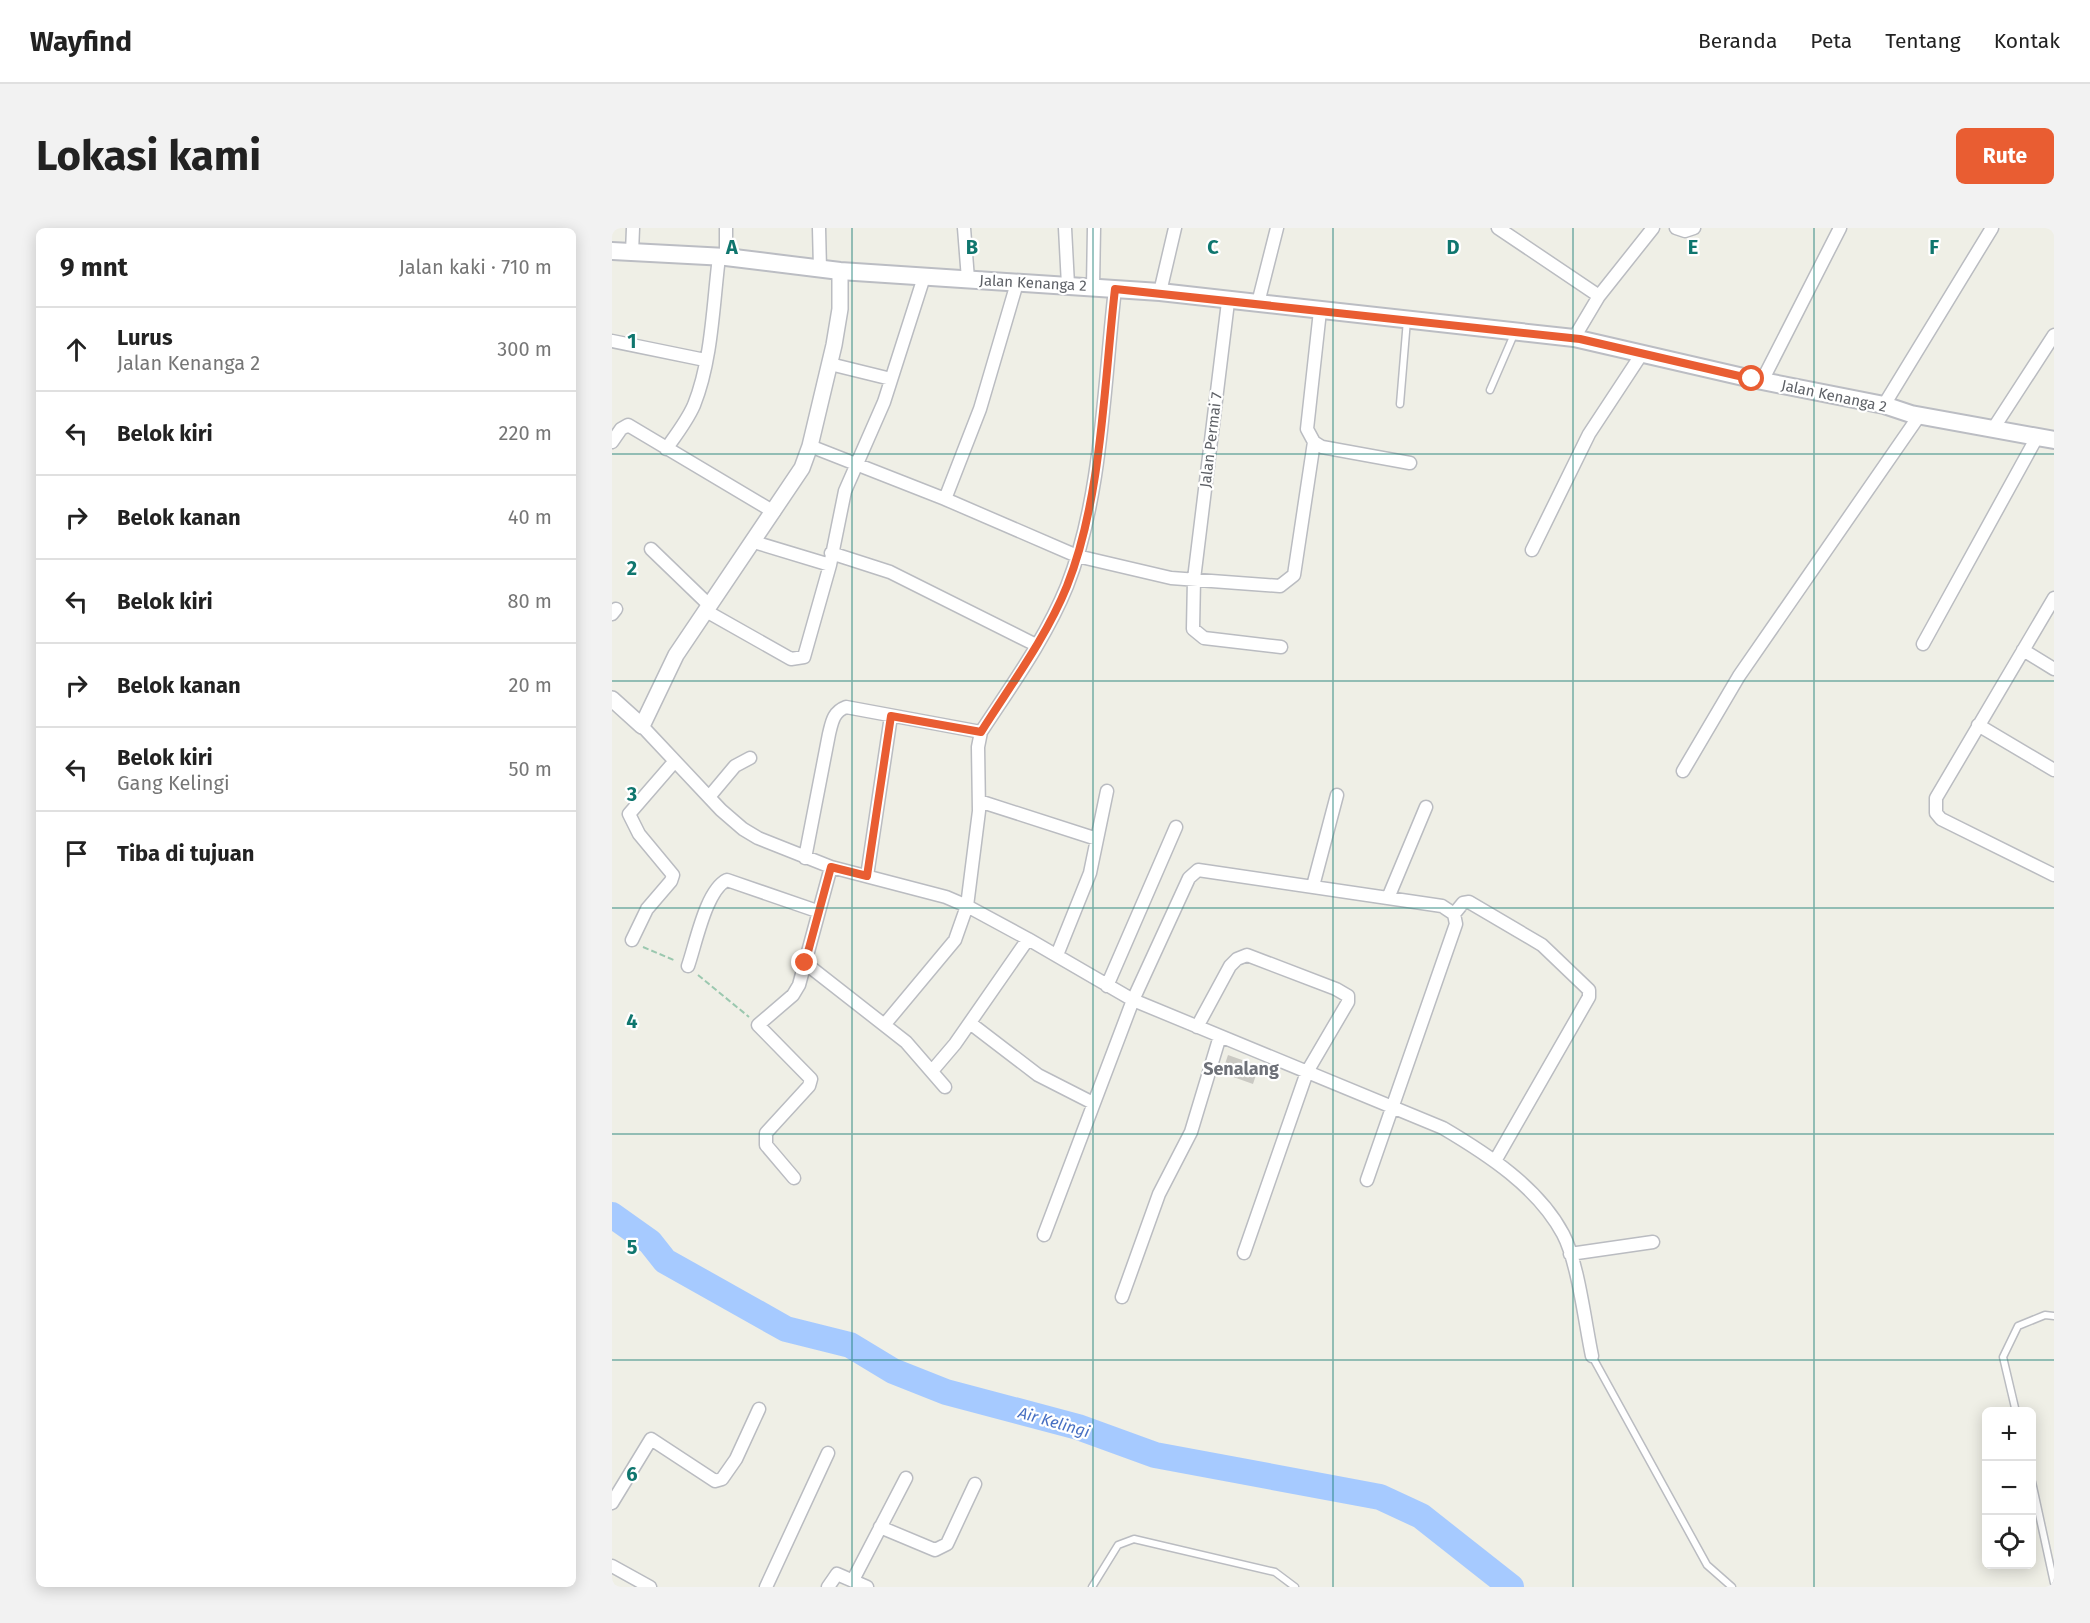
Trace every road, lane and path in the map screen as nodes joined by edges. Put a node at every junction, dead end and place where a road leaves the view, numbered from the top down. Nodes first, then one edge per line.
1 (633, 228) edge
2 (726, 228) edge
3 (819, 228) edge
4 (964, 228) edge
5 (1065, 228) edge
6 (1094, 228) edge
7 (1175, 228) edge
8 (1277, 228) edge
9 (1498, 228) edge
10 (1653, 228) edge
11 (1676, 228) edge
12 (1694, 228) edge
13 (1840, 228) edge
14 (1992, 228) edge
15 (612, 251) edge
16 (632, 253) junction
17 (723, 257) junction
18 (820, 269) junction
19 (840, 272) junction
20 (924, 277) junction
21 (968, 279) junction
22 (1017, 283) junction
23 (1068, 285) junction
24 (1093, 287) junction
25 (1115, 289) junction
26 (1160, 292) junction
27 (1599, 296) junction
28 (1228, 302) junction
29 (1258, 303) junction
30 (1320, 311) junction
31 (1407, 319) junction
32 (1515, 332) junction
33 (2054, 335) edge
34 (1574, 338) junction
35 (612, 341) edge
36 (1641, 355) junction
37 (705, 360) junction
38 (830, 363) junction
39 (891, 380) junction
40 (1762, 381) junction
41 (1490, 390) dead end
42 (1400, 405) dead end
43 (1884, 405) junction
44 (1919, 416) junction
45 (1993, 429) junction
46 (2046, 439) edge
47 (612, 442) edge
48 (1314, 442) junction
49 (810, 446) junction
50 (666, 449) junction
51 (856, 462) junction
52 (1410, 463) dead end
53 (945, 499) junction
54 (774, 513) junction
55 (754, 542) junction
56 (651, 549) dead end
57 (1532, 550) dead end
58 (1077, 556) junction
59 (830, 559) junction
60 (1194, 579) junction
61 (2054, 598) edge
62 (707, 608) junction
63 (1923, 644) dead end
64 (1036, 645) junction
65 (1281, 648) dead end
66 (2023, 650) junction
67 (2054, 669) edge
68 (612, 699) edge
69 (891, 716) junction
70 (1978, 725) junction
71 (642, 726) junction
72 (981, 732) junction
73 (750, 758) dead end
74 (674, 762) junction
75 (2054, 770) edge
76 (1683, 771) dead end
77 (1107, 791) dead end
78 (1336, 795) dead end
79 (709, 797) junction
80 (979, 801) junction
81 (1426, 807) dead end
82 (1176, 827) dead end
83 (1097, 839) junction
84 (806, 858) junction
85 (831, 867) junction
86 (2054, 875) edge
87 (867, 876) junction
88 (1313, 886) junction
89 (1388, 898) junction
90 (967, 906) junction
91 (818, 911) junction
92 (1454, 914) junction
93 (1029, 939) junction
94 (632, 940) joint
95 (1057, 955) junction
96 (805, 963) junction
97 (688, 966) junction
98 (1107, 986) junction
99 (1133, 1000) junction
100 (970, 1023) junction
101 (885, 1024) junction
102 (758, 1025) junction
103 (1197, 1027) junction
104 (1220, 1036) junction
105 (932, 1071) junction
106 (1307, 1072) junction
107 (945, 1087) dead end
108 (1093, 1103) junction
109 (1390, 1107) junction
110 (1495, 1161) junction
111 (794, 1178) dead end
112 (1367, 1180) dead end
113 (1044, 1235) dead end
114 (1653, 1242) dead end
115 (1244, 1253) dead end
116 (1570, 1254) junction
117 (1122, 1297) dead end
118 (2054, 1316) edge
119 (1592, 1356) joint
120 (2015, 1407) edge
121 (759, 1409) dead end
122 (828, 1453) dead end
123 (906, 1478) dead end
124 (975, 1484) dead end
125 (612, 1503) edge
126 (2036, 1504) edge
127 (880, 1527) junction
128 (612, 1566) edge
129 (853, 1580) junction
130 (2054, 1583) edge
131 (650, 1587) edge
132 (766, 1587) edge
133 (828, 1587) edge
134 (867, 1587) edge
135 (1092, 1587) edge
136 (1295, 1587) edge
137 (1732, 1587) edge

1 - 16 street
2 - 17 street
3 - 18 street
4 - 21 street
5 - 23 street
6 - 24 street
7 - 26 street
8 - 29 street
9 - 27 street
10 - 27 street
11 - 12 street
13 - 40 street
14 - 43 street
15 - 16 main road, Jalan Kenanga 2
16 - 17 main road, Jalan Kenanga 2
17 - 18 main road, Jalan Kenanga 2
17 - 37 street
18 - 19 main road, Jalan Kenanga 2
19 - 20 main road, Jalan Kenanga 2
19 - 38 street
20 - 21 main road, Jalan Kenanga 2
20 - 39 street
21 - 22 main road, Jalan Kenanga 2
22 - 23 main road, Jalan Kenanga 2
22 - 53 street
23 - 24 main road, Jalan Kenanga 2
24 - 25 main road, Jalan Kenanga 2
25 - 26 main road, Jalan Kenanga 2
25 - 58 street
26 - 28 main road, Jalan Kenanga 2
27 - 34 street
28 - 29 main road, Jalan Kenanga 2
28 - 60 street, Jalan Permai 7
29 - 30 main road, Jalan Kenanga 2
30 - 31 main road, Jalan Kenanga 2
30 - 48 street
31 - 32 main road, Jalan Kenanga 2
31 - 42 lane
32 - 34 main road, Jalan Kenanga 2
32 - 41 lane
33 - 45 street
34 - 36 main road, Jalan Kenanga 2
35 - 37 street
36 - 40 main road, Jalan Kenanga 2
36 - 57 street
37 - 50 street
38 - 39 street
38 - 49 street
39 - 51 street
40 - 43 main road, Jalan Kenanga 2
43 - 44 main road, Jalan Kenanga 2
44 - 45 main road, Jalan Kenanga 2
44 - 76 street
45 - 46 main road, Jalan Kenanga 2
46 - 63 street
47 - 50 street
48 - 52 street
48 - 60 street
49 - 51 street
49 - 54 street
50 - 54 street
51 - 53 street
51 - 59 street
53 - 58 street
54 - 55 street
55 - 59 street
55 - 62 street
56 - 62 street
58 - 60 street
58 - 64 street
59 - 62 street
59 - 64 street
60 - 65 street, Jalan Permai 7
61 - 66 street
62 - 71 street
64 - 72 street
66 - 67 street
66 - 70 street
68 - 71 street
69 - 72 street
69 - 84 street
69 - 87 street
70 - 75 street
70 - 86 street
71 - 74 street
72 - 80 street
73 - 79 street
74 - 79 street
74 - 94 street
77 - 83 street
78 - 88 street
79 - 84 street
80 - 83 street
80 - 90 street
81 - 89 street
82 - 98 street
83 - 95 street
84 - 85 street
85 - 87 street
85 - 91 street
87 - 90 street
88 - 89 street
88 - 99 street
89 - 92 street
90 - 93 street
90 - 101 street
91 - 96 street
91 - 97 street
92 - 109 street
92 - 110 street
93 - 95 street
93 - 100 street
94 - 97 path
95 - 98 street
96 - 101 street
96 - 102 street
97 - 102 path
98 - 99 street
99 - 103 street
99 - 108 street
100 - 105 street
100 - 108 street
101 - 105 street
102 - 111 street
103 - 104 street
103 - 106 street
104 - 106 street
104 - 117 street
105 - 107 street
106 - 109 street
106 - 115 street
108 - 113 street
109 - 110 street
109 - 112 street
110 - 116 street
114 - 116 street
116 - 119 street
118 - 120 lane
119 - 137 lane
121 - 125 street
122 - 132 street
123 - 127 street
124 - 127 street
126 - 130 lane
127 - 129 street
128 - 131 street
129 - 133 street
129 - 134 street
135 - 136 lane

